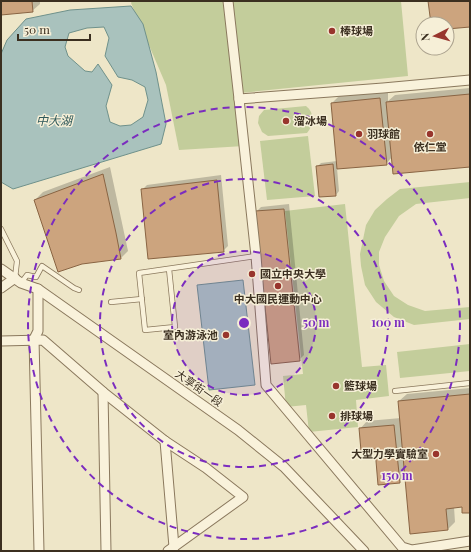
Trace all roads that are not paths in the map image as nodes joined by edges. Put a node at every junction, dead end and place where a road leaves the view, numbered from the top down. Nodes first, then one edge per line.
1 (228, 1) edge
2 (470, 80) edge
3 (239, 99) junction
4 (1, 229) edge
5 (256, 256) junction
6 (1, 269) edge
7 (169, 269) junction
8 (18, 280) junction
9 (1, 288) edge
10 (38, 289) junction
11 (79, 290) dead end
12 (142, 299) junction
13 (111, 302) dead end
14 (34, 339) junction
15 (1, 341) edge
16 (470, 383) edge
17 (395, 391) dead end
18 (103, 392) junction
19 (165, 441) junction
20 (470, 541) edge
21 (171, 549) edge
22 (39, 551) edge
23 (106, 551) edge
24 (364, 551) edge
25 (412, 551) edge

1 - 3 street
2 - 3 street
3 - 5 street
4 - 8 lane
5 - 7 lane
5 - 25 street
6 - 8 street, 大享街一段
7 - 12 lane
7 - 12 lane
8 - 9 street
8 - 10 street, 大享街一段
8 - 11 lane
10 - 14 street
10 - 24 street, 大享街一段
12 - 13 lane
14 - 15 street
14 - 18 street
14 - 22 street
16 - 17 lane
18 - 19 street
18 - 23 street
19 - 21 street
19 - 21 street
20 - 25 street

